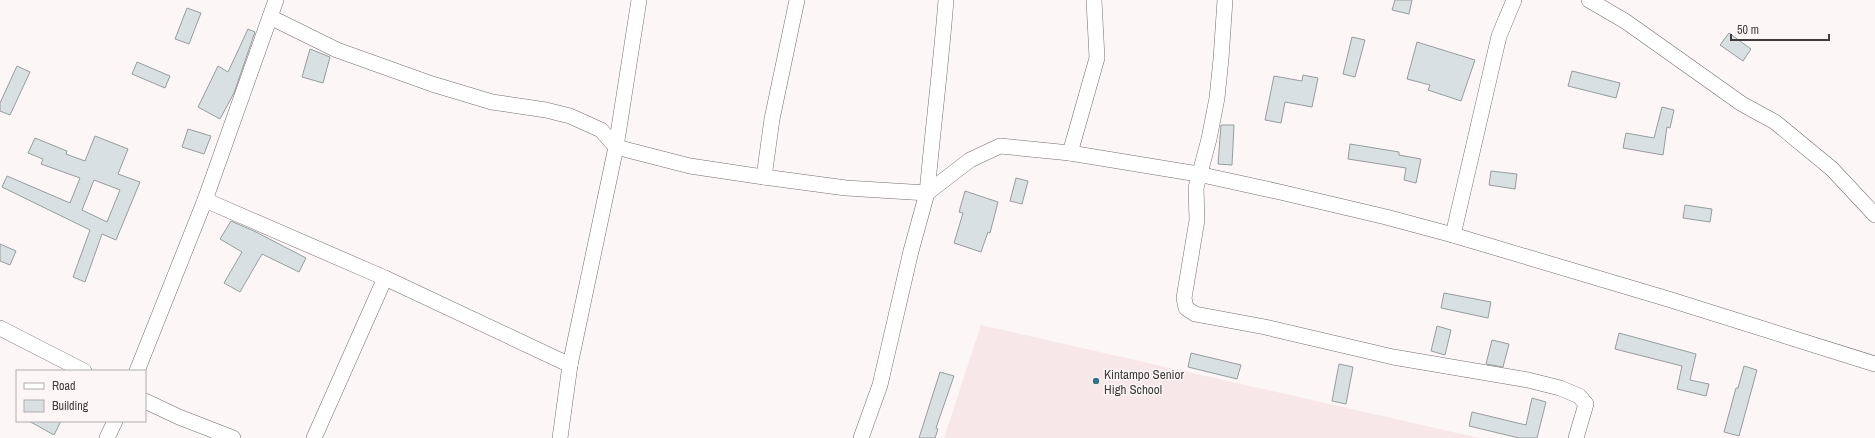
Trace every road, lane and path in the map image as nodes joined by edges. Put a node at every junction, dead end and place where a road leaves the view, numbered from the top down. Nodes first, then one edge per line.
1 (276, 0) edge
2 (639, 0) edge
3 (797, 0) edge
4 (946, 0) edge
5 (1094, 0) edge
6 (1225, 0) edge
7 (1514, 0) edge
8 (1589, 0) edge
9 (270, 17) junction
10 (616, 147) junction
11 (1070, 153) junction
12 (1198, 174) junction
13 (764, 178) junction
14 (927, 193) junction
15 (205, 200) junction
16 (1875, 215) edge
17 (1453, 235) junction
18 (385, 278) junction
19 (0, 328) edge
20 (1875, 364) edge
21 (570, 365) junction
22 (82, 370) edge
23 (137, 370) edge
24 (146, 401) edge
25 (115, 422) edge
26 (107, 438) edge
27 (233, 438) edge
28 (314, 438) edge
29 (560, 438) edge
30 (861, 438) edge
31 (1576, 438) edge

1 - 9 street
2 - 10 street
3 - 13 street
4 - 14 street
5 - 11 street
6 - 12 street
7 - 17 street
8 - 16 street
9 - 10 street
9 - 15 street
10 - 13 street
10 - 21 street
11 - 12 street
11 - 14 street
12 - 17 street
12 - 31 street
13 - 14 street
14 - 30 street
15 - 18 street
15 - 23 street
17 - 20 street
18 - 21 street
18 - 28 street
19 - 22 street
21 - 29 street
24 - 27 street
25 - 26 street

